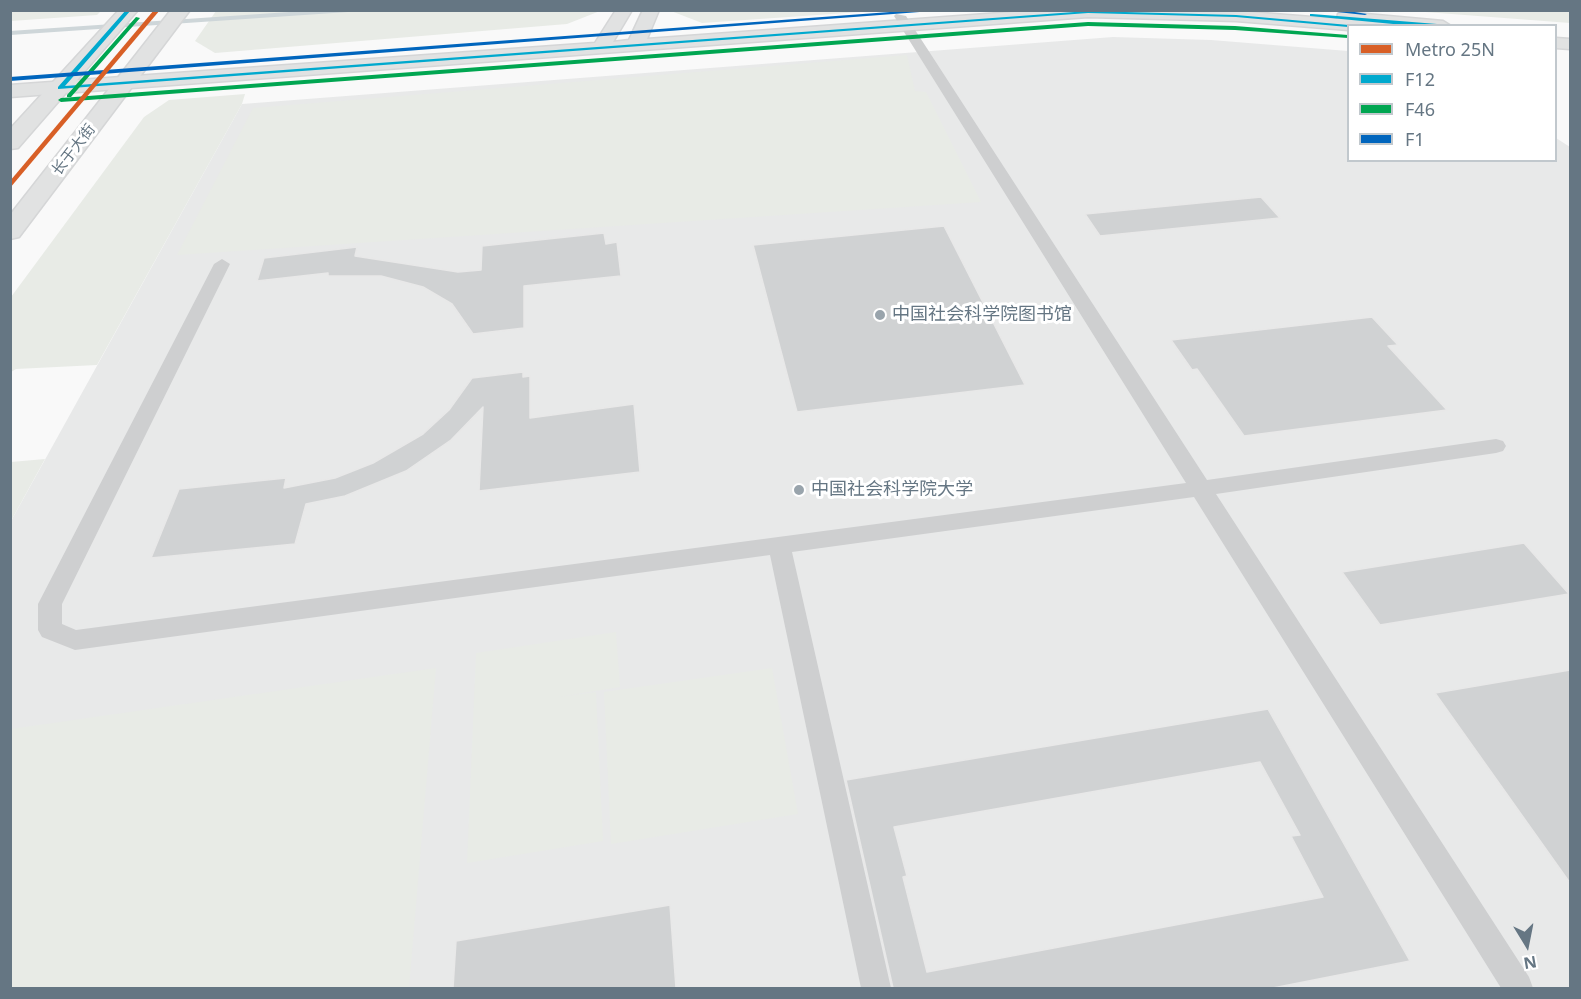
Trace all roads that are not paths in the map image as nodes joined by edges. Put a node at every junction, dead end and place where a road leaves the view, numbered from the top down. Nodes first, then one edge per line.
1 (624, 10) edge
2 (651, 10) edge
3 (985, 10) edge
4 (1251, 10) edge
5 (180, 12) edge
6 (126, 13) edge
7 (903, 20) junction
8 (1419, 24) edge
9 (1347, 25) edge
10 (637, 41) junction
11 (605, 42) junction
12 (130, 77) junction
13 (10, 80) edge
14 (65, 82) junction
15 (10, 91) edge
16 (10, 143) edge
17 (10, 232) edge
18 (222, 264) dead end
19 (1496, 446) dead end
20 (1200, 489) junction
21 (779, 544) junction
22 (876, 988) edge
23 (1518, 988) edge

1 - 11 main road
2 - 10 main road
3 - 7 main road
4 - 8 main road
5 - 12 main road, 长于大街
6 - 14 main road
7 - 9 main road
7 - 10 main road
7 - 20 street
10 - 11 main road
11 - 12 main road
12 - 14 main road
12 - 17 main road, 长于大街
13 - 14 main road
14 - 15 main road
14 - 16 main road
18 - 21 street
19 - 20 street
20 - 21 street
20 - 23 street
21 - 22 street

